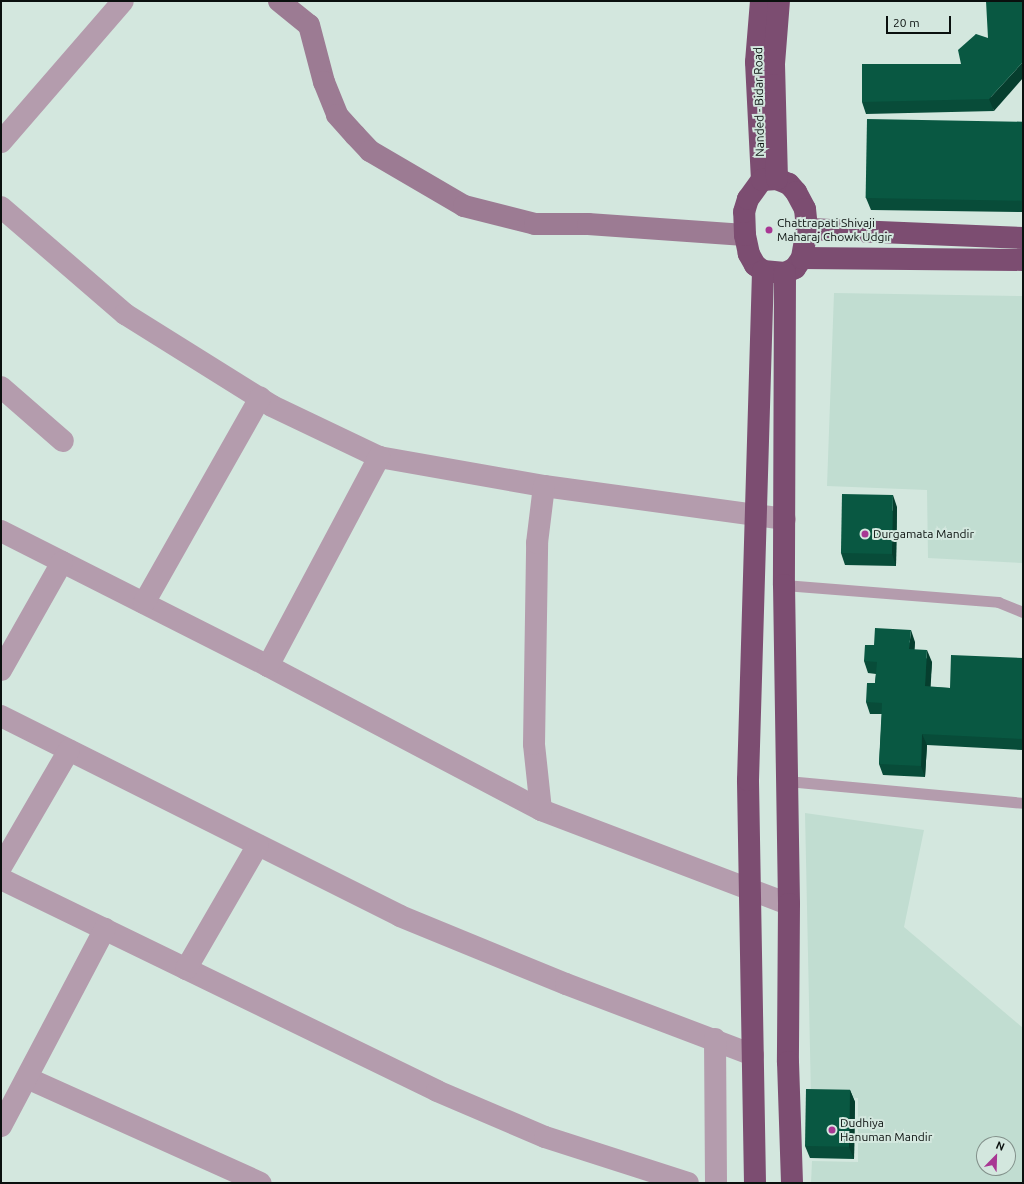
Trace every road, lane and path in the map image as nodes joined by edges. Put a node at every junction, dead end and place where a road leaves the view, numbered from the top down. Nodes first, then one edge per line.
1 (123, 1) edge
2 (279, 1) edge
3 (761, 1) edge
4 (779, 1) edge
5 (1, 142) edge
6 (769, 179) junction
7 (1, 207) edge
8 (807, 229) junction
9 (745, 235) junction
10 (1023, 238) edge
11 (802, 258) junction
12 (1023, 260) edge
13 (763, 271) junction
14 (785, 273) junction
15 (1, 388) edge
16 (260, 398) junction
17 (63, 440) dead end
18 (379, 458) junction
19 (544, 486) junction
20 (755, 514) junction
21 (785, 519) junction
22 (1, 532) edge
23 (62, 562) junction
24 (784, 585) junction
25 (144, 603) junction
26 (1023, 612) edge
27 (268, 666) junction
28 (1, 670) edge
29 (1, 716) edge
30 (69, 750) junction
31 (787, 781) junction
32 (1023, 803) edge
33 (541, 810) junction
34 (258, 845) junction
35 (1, 867) edge
36 (1, 879) edge
37 (750, 889) junction
38 (789, 904) junction
39 (105, 929) junction
40 (186, 969) junction
41 (714, 1039) junction
42 (753, 1055) junction
43 (27, 1078) junction
44 (1, 1126) edge
45 (261, 1183) edge
46 (688, 1183) edge
47 (716, 1183) edge
48 (755, 1183) edge
49 (792, 1183) edge

1 - 5 street
2 - 9 street
3 - 6 highway, Nanded - Bidar Road
4 - 6 highway, Nanded - Bidar Road
6 - 8 highway
6 - 9 highway
7 - 16 street
8 - 10 highway
8 - 11 highway
9 - 13 highway
11 - 12 highway
11 - 14 highway
13 - 14 highway
13 - 20 highway
14 - 21 highway
15 - 17 street
16 - 18 street
16 - 25 street
18 - 19 street
18 - 27 street
19 - 20 street
19 - 33 street
20 - 21 street
20 - 37 highway
21 - 24 highway
22 - 23 street
23 - 25 street
23 - 28 street
24 - 26 lane
24 - 31 highway
25 - 27 street
27 - 33 street
29 - 30 street
30 - 34 street
30 - 35 street
31 - 32 lane
31 - 38 highway
33 - 37 street
34 - 40 street
34 - 41 street
36 - 39 street
37 - 38 street
37 - 42 highway
38 - 49 highway
39 - 40 street
39 - 43 street
40 - 46 street
41 - 42 street
41 - 47 street
42 - 48 highway
43 - 44 street
43 - 45 street

